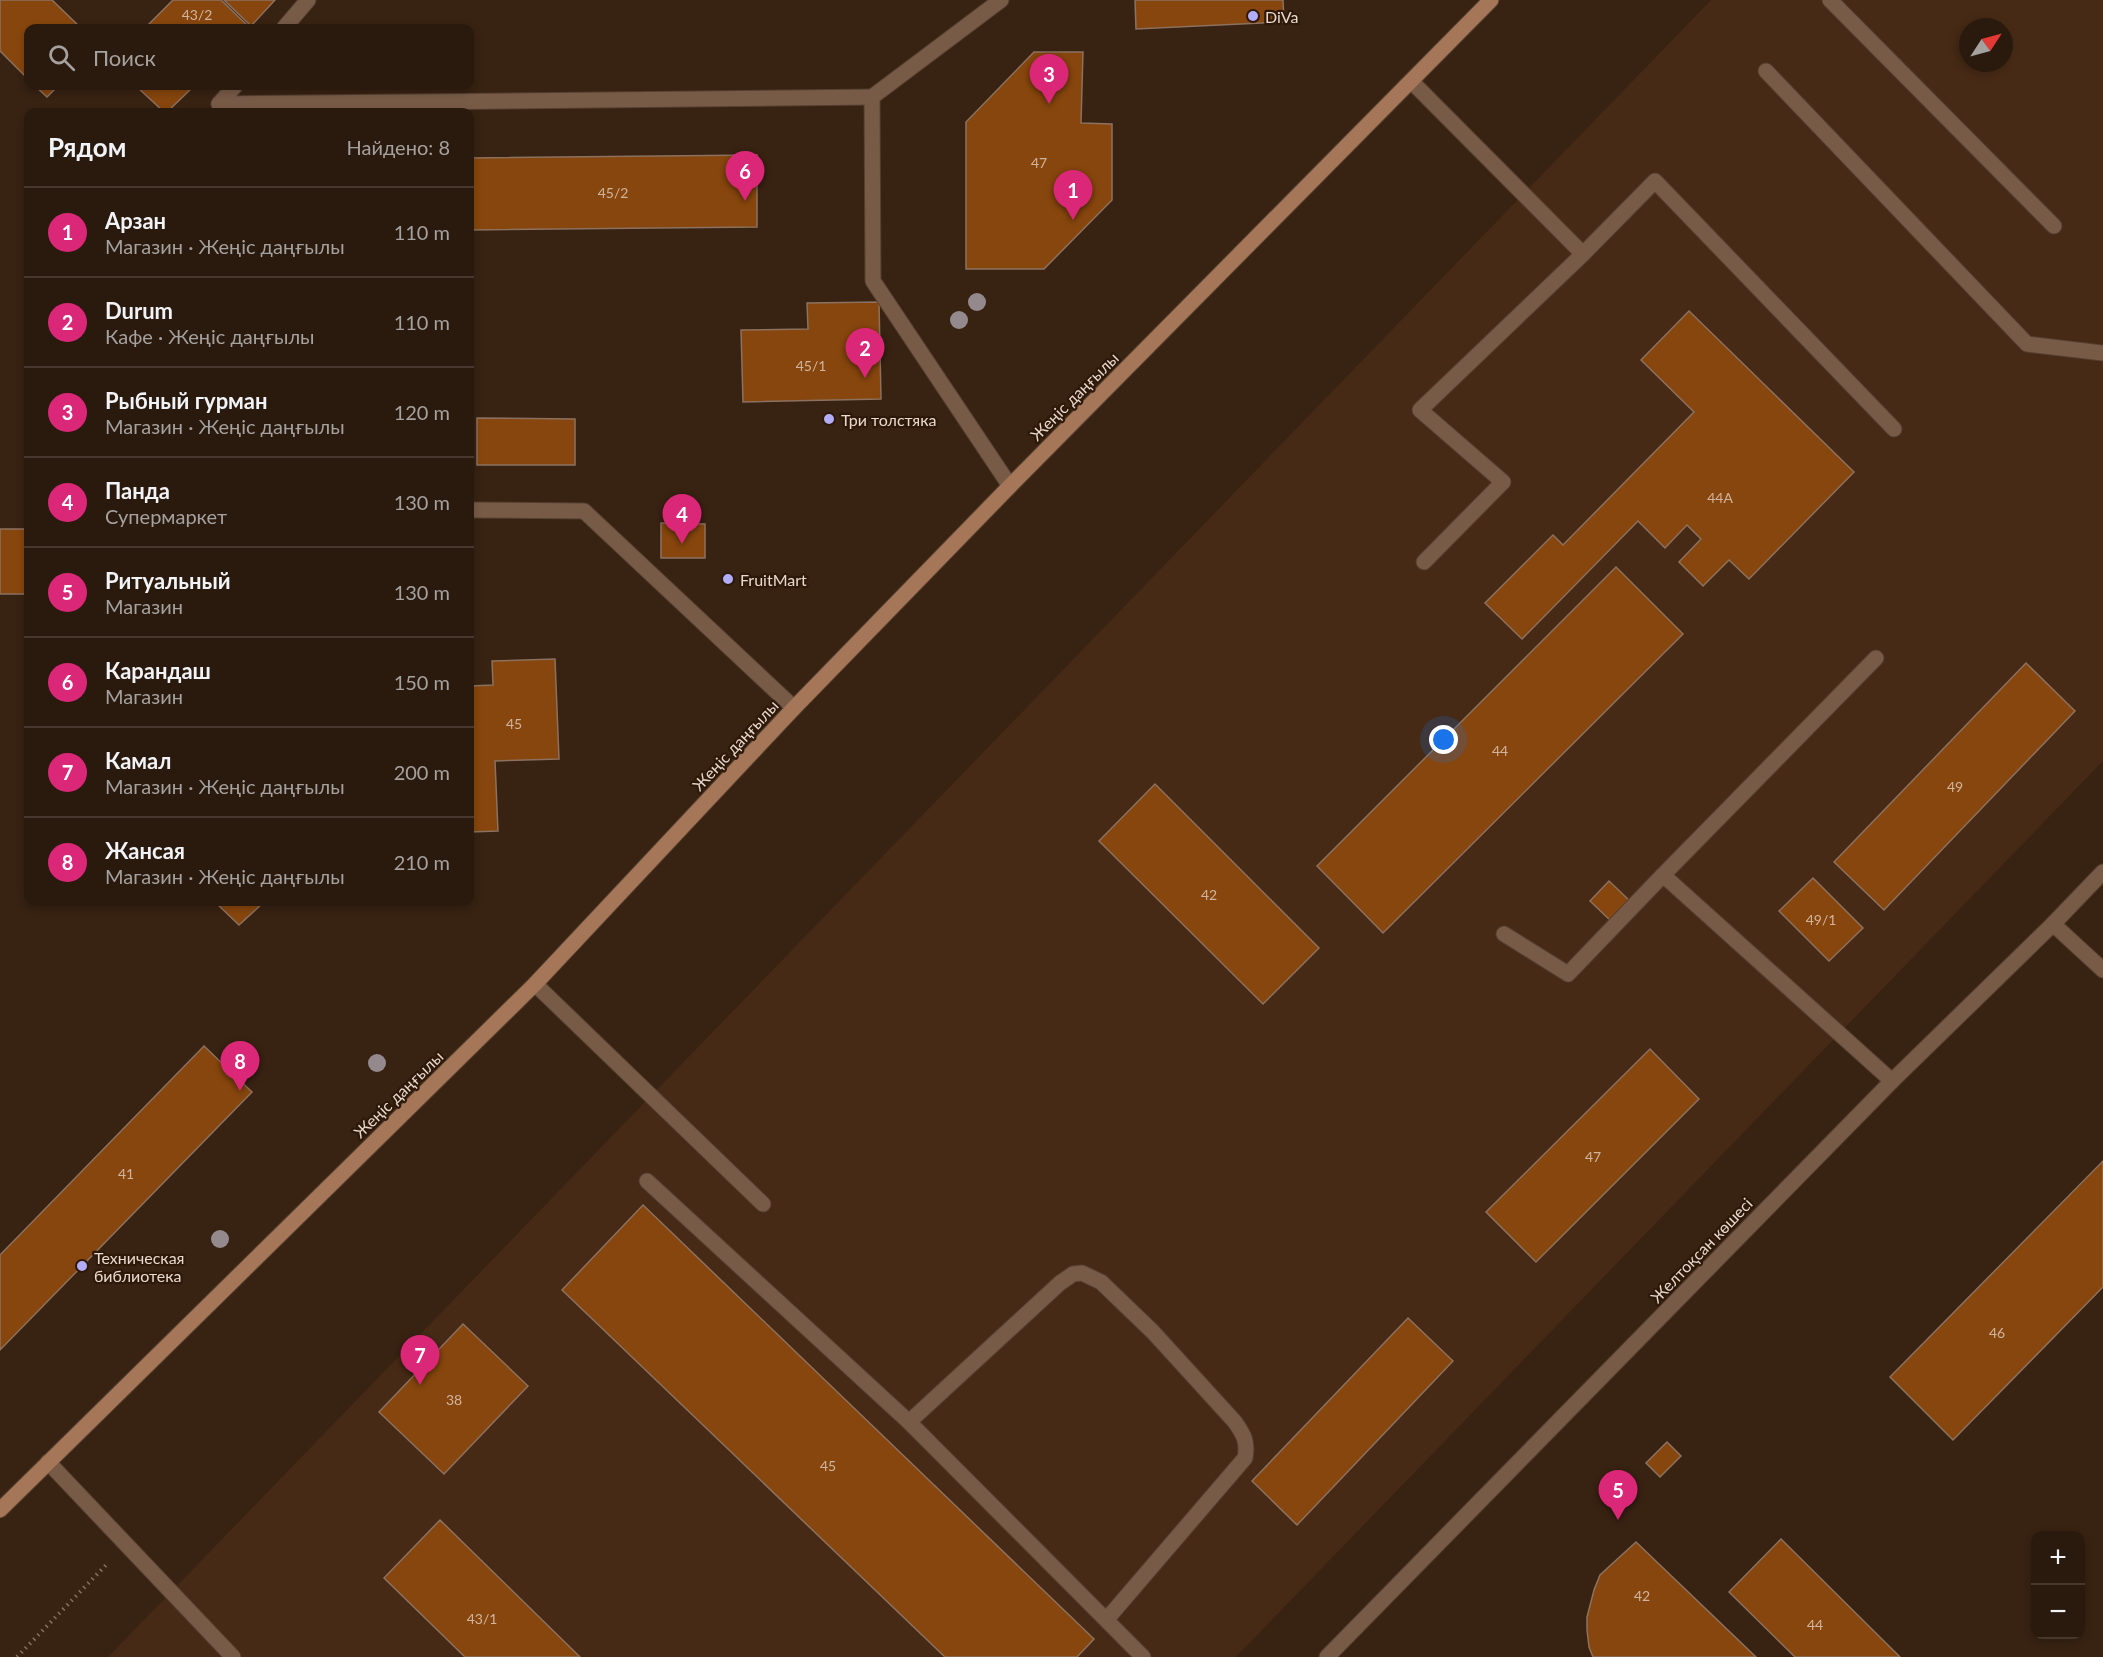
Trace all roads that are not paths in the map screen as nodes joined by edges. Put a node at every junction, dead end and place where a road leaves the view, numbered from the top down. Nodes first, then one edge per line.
1 (308, 0) edge
2 (1001, 0) edge
3 (1491, 0) edge
4 (1830, 0) edge
5 (287, 24) edge
6 (1767, 71) dead end
7 (1412, 82) junction
8 (231, 90) edge
9 (872, 97) junction
10 (2054, 226) dead end
11 (1583, 255) junction
12 (2103, 353) edge
13 (1894, 429) dead end
14 (1010, 486) junction
15 (474, 510) edge
16 (1424, 562) dead end
17 (1876, 658) dead end
18 (794, 708) junction
19 (2103, 872) edge
20 (1663, 875) junction
21 (2053, 924) junction
22 (1504, 934) dead end
23 (2103, 970) edge
24 (535, 984) junction
25 (1892, 1081) junction
26 (647, 1181) dead end
27 (763, 1204) dead end
28 (909, 1422) junction
29 (48, 1462) junction
30 (0, 1510) edge
31 (1107, 1619) junction
32 (233, 1657) edge
33 (1143, 1657) edge
34 (1327, 1657) edge

1 - 5 street
2 - 9 street
3 - 7 main road, Жеңіс даңғылы
4 - 10 street
6 - 12 street
7 - 11 street
7 - 14 main road, Жеңіс даңғылы
8 - 9 street
9 - 14 street
11 - 13 street
11 - 16 street
14 - 18 main road, Жеңіс даңғылы
15 - 18 street
17 - 20 street
18 - 24 main road, Жеңіс даңғылы
19 - 21 street, Желтоқсан көшесі
20 - 22 street
20 - 25 street
21 - 23 street
21 - 25 street, Желтоқсан көшесі
24 - 27 street
24 - 29 main road, Жеңіс даңғылы
25 - 34 street, Желтоқсан көшесі
26 - 28 street
28 - 31 street
28 - 31 street
29 - 30 main road, Жеңіс даңғылы
29 - 32 street
31 - 33 street

